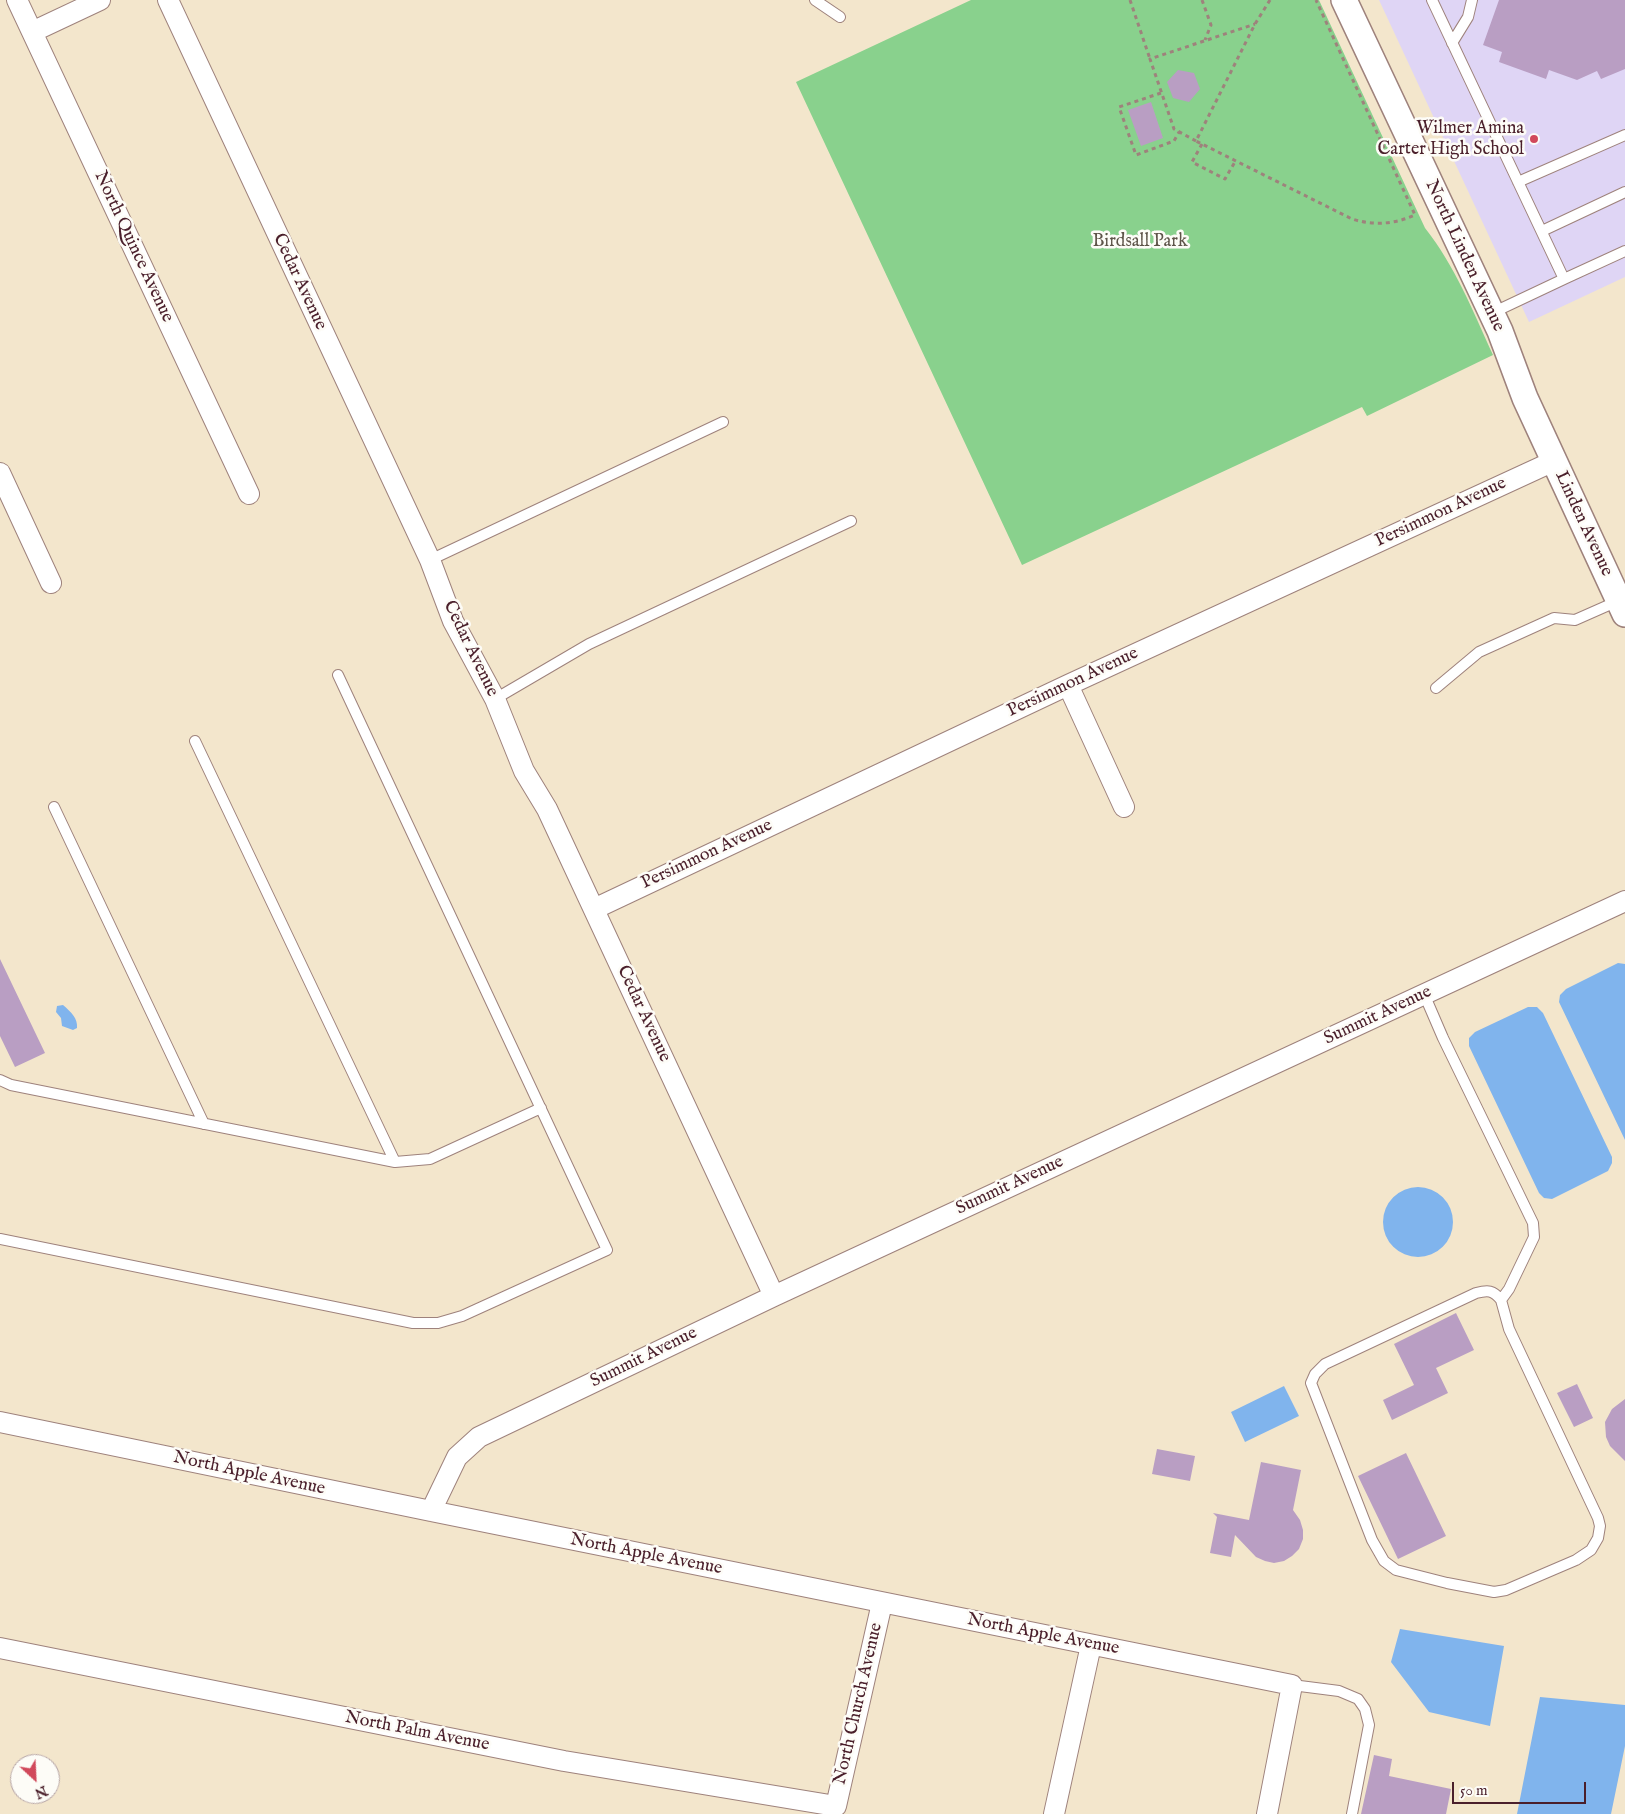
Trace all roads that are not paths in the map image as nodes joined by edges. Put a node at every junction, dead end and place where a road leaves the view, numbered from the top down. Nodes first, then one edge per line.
1 (17, 0) edge
2 (100, 0) edge
3 (168, 0) edge
4 (815, 0) edge
5 (1344, 0) edge
6 (1432, 0) edge
7 (1472, 0) edge
8 (840, 16) dead end
9 (32, 32) junction
10 (1452, 43) junction
11 (1625, 135) edge
12 (1518, 182) junction
13 (1625, 192) edge
14 (1542, 231) junction
15 (1625, 251) edge
16 (1564, 279) junction
17 (1492, 313) junction
18 (723, 422) dead end
19 (1554, 461) junction
20 (0, 473) edge
21 (249, 494) dead end
22 (851, 521) dead end
23 (430, 560) junction
24 (52, 583) dead end
25 (1622, 606) edge
26 (338, 675) dead end
27 (1068, 685) junction
28 (1436, 688) dead end
29 (495, 699) junction
30 (195, 741) dead end
31 (54, 807) dead end
32 (1124, 807) dead end
33 (1625, 901) edge
34 (594, 909) junction
35 (1424, 994) junction
36 (0, 1080) edge
37 (541, 1108) junction
38 (204, 1124) junction
39 (395, 1162) junction
40 (0, 1239) edge
41 (774, 1296) junction
42 (1501, 1300) junction
43 (0, 1422) edge
44 (431, 1512) junction
45 (882, 1603) junction
46 (1091, 1644) junction
47 (0, 1648) edge
48 (1292, 1685) junction
49 (836, 1806) joint
50 (1054, 1814) edge
51 (1267, 1814) edge
52 (1352, 1814) edge

1 - 9 street, North Quince Avenue
2 - 9 street
3 - 23 street, Cedar Avenue
4 - 8 lane
5 - 17 street, North Linden Avenue
6 - 10 lane
7 - 10 lane
9 - 21 street, North Quince Avenue
10 - 12 lane
11 - 12 lane
12 - 14 lane
13 - 14 lane
14 - 16 lane
15 - 16 lane
16 - 17 lane
17 - 19 street, North Linden Avenue
18 - 23 lane
19 - 25 street, Linden Avenue
19 - 27 street, Persimmon Avenue
20 - 24 street
22 - 29 lane
23 - 29 street, Cedar Avenue
25 - 28 lane
26 - 37 lane
27 - 32 street
27 - 34 street, Persimmon Avenue
29 - 34 street, Cedar Avenue
30 - 39 lane
31 - 38 lane
33 - 35 street, Summit Avenue
34 - 41 street, Cedar Avenue
35 - 41 street, Summit Avenue
35 - 42 lane
36 - 38 lane
37 - 39 lane
37 - 40 lane
38 - 39 lane
41 - 44 street, Summit Avenue
42 - 42 lane
43 - 44 street, North Apple Avenue
44 - 45 street, North Apple Avenue
45 - 46 street, North Apple Avenue
45 - 49 street, North Church Avenue
46 - 48 street, North Apple Avenue
46 - 50 street
47 - 49 street, North Palm Avenue
48 - 51 street
48 - 52 lane

